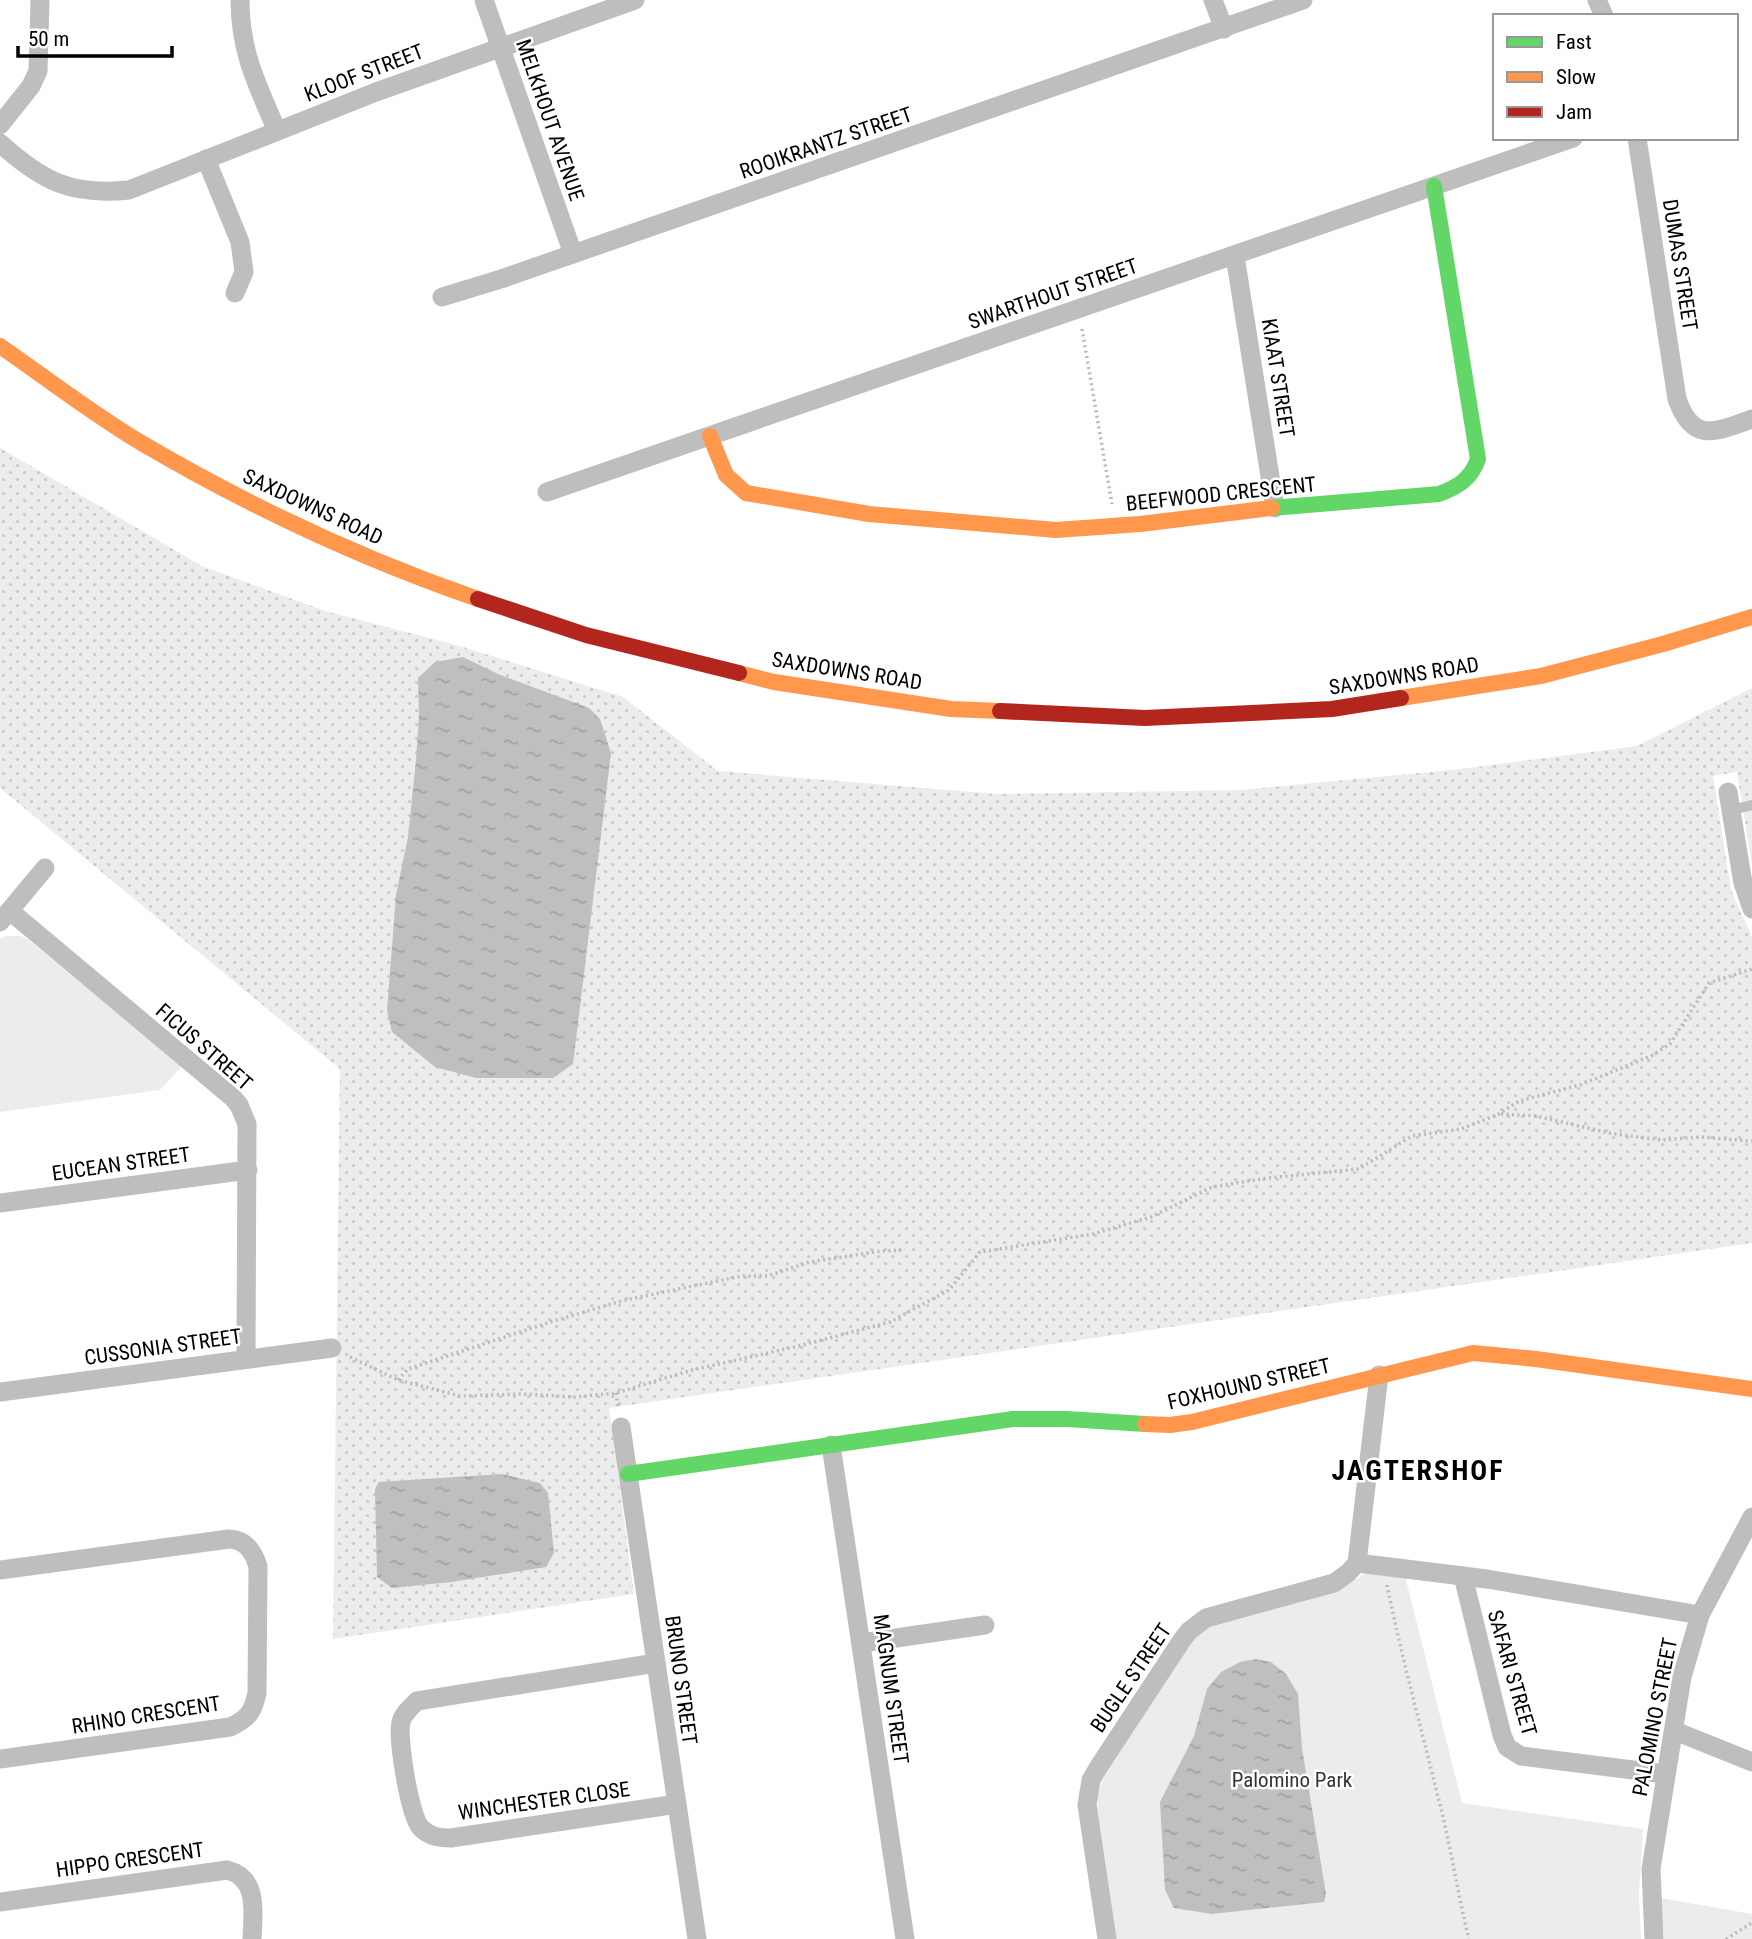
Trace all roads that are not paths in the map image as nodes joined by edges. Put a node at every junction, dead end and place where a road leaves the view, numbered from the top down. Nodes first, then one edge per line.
1 (40, 0) edge
2 (240, 0) edge
3 (484, 0) edge
4 (635, 0) edge
5 (1213, 0) edge
6 (1303, 0) edge
7 (1224, 29) junction
8 (500, 47) junction
9 (0, 125) edge
10 (277, 131) junction
11 (1567, 140) edge
12 (1637, 140) edge
13 (0, 143) edge
14 (206, 159) junction
15 (1434, 186) junction
16 (573, 254) junction
17 (1235, 256) junction
18 (235, 293) dead end
19 (442, 297) dead end
20 (0, 346) edge
21 (1752, 419) edge
22 (710, 436) junction
23 (547, 492) dead end
24 (1275, 508) junction
25 (1752, 617) edge
26 (1729, 801) joint
27 (1752, 805) edge
28 (45, 868) dead end
29 (1752, 909) edge
30 (5, 916) edge
31 (248, 1170) junction
32 (0, 1203) edge
33 (332, 1348) road end
34 (246, 1359) junction
35 (1380, 1376) junction
36 (1752, 1389) edge
37 (0, 1392) edge
38 (621, 1427) dead end
39 (831, 1445) junction
40 (628, 1474) junction
41 (1752, 1517) edge
42 (1357, 1563) junction
43 (0, 1570) edge
44 (1463, 1576) junction
45 (1700, 1615) junction
46 (985, 1625) dead end
47 (862, 1643) junction
48 (656, 1663) junction
49 (1675, 1731) junction
50 (0, 1759) edge
51 (1752, 1762) edge
52 (1665, 1774) junction
53 (677, 1804) junction
54 (0, 1902) edge
55 (252, 1939) edge
56 (697, 1939) edge
57 (905, 1939) edge
58 (1107, 1939) edge
59 (1654, 1939) edge

1 - 9 street
2 - 10 street
3 - 8 street, MELKHOUT AVENUE
4 - 8 street, KLOOF STREET
5 - 7 street
6 - 7 street, ROOIKRANTZ STREET
7 - 16 street, ROOIKRANTZ STREET
8 - 10 street, KLOOF STREET
8 - 16 street, MELKHOUT AVENUE
10 - 14 street, KLOOF STREET
11 - 15 street, SWARTHOUT STREET
12 - 21 street, DUMAS STREET
13 - 14 street, KLOOF STREET
14 - 18 street
15 - 17 street, SWARTHOUT STREET
15 - 24 street, BEEFWOOD CRESCENT
16 - 19 street, ROOIKRANTZ STREET
17 - 22 street, SWARTHOUT STREET
17 - 24 street, KIAAT STREET
20 - 25 street, SAXDOWNS ROAD
22 - 23 street, SWARTHOUT STREET
22 - 24 street, BEEFWOOD CRESCENT
26 - 27 lane
26 - 29 street
28 - 30 street
30 - 31 street, FICUS STREET
31 - 32 street, EUCEAN STREET
31 - 34 street, FICUS STREET
33 - 34 street, CUSSONIA STREET
34 - 37 street, CUSSONIA STREET
35 - 36 street, FOXHOUND STREET
35 - 39 street, FOXHOUND STREET
35 - 42 street
38 - 40 street, BRUNO STREET
39 - 40 street, FOXHOUND STREET
39 - 47 street, MAGNUM STREET
40 - 48 street, BRUNO STREET
41 - 45 street, PALOMINO STREET
42 - 44 street
42 - 58 street, BUGLE STREET
43 - 50 street, RHINO CRESCENT
44 - 45 street
44 - 52 street, SAFARI STREET
45 - 49 street, PALOMINO STREET
46 - 47 street
47 - 57 street, MAGNUM STREET
48 - 53 street, BRUNO STREET
48 - 53 street, WINCHESTER CLOSE
49 - 51 street
49 - 52 street, PALOMINO STREET
52 - 59 street, PALOMINO STREET
53 - 56 street, BRUNO STREET
54 - 55 street, HIPPO CRESCENT

